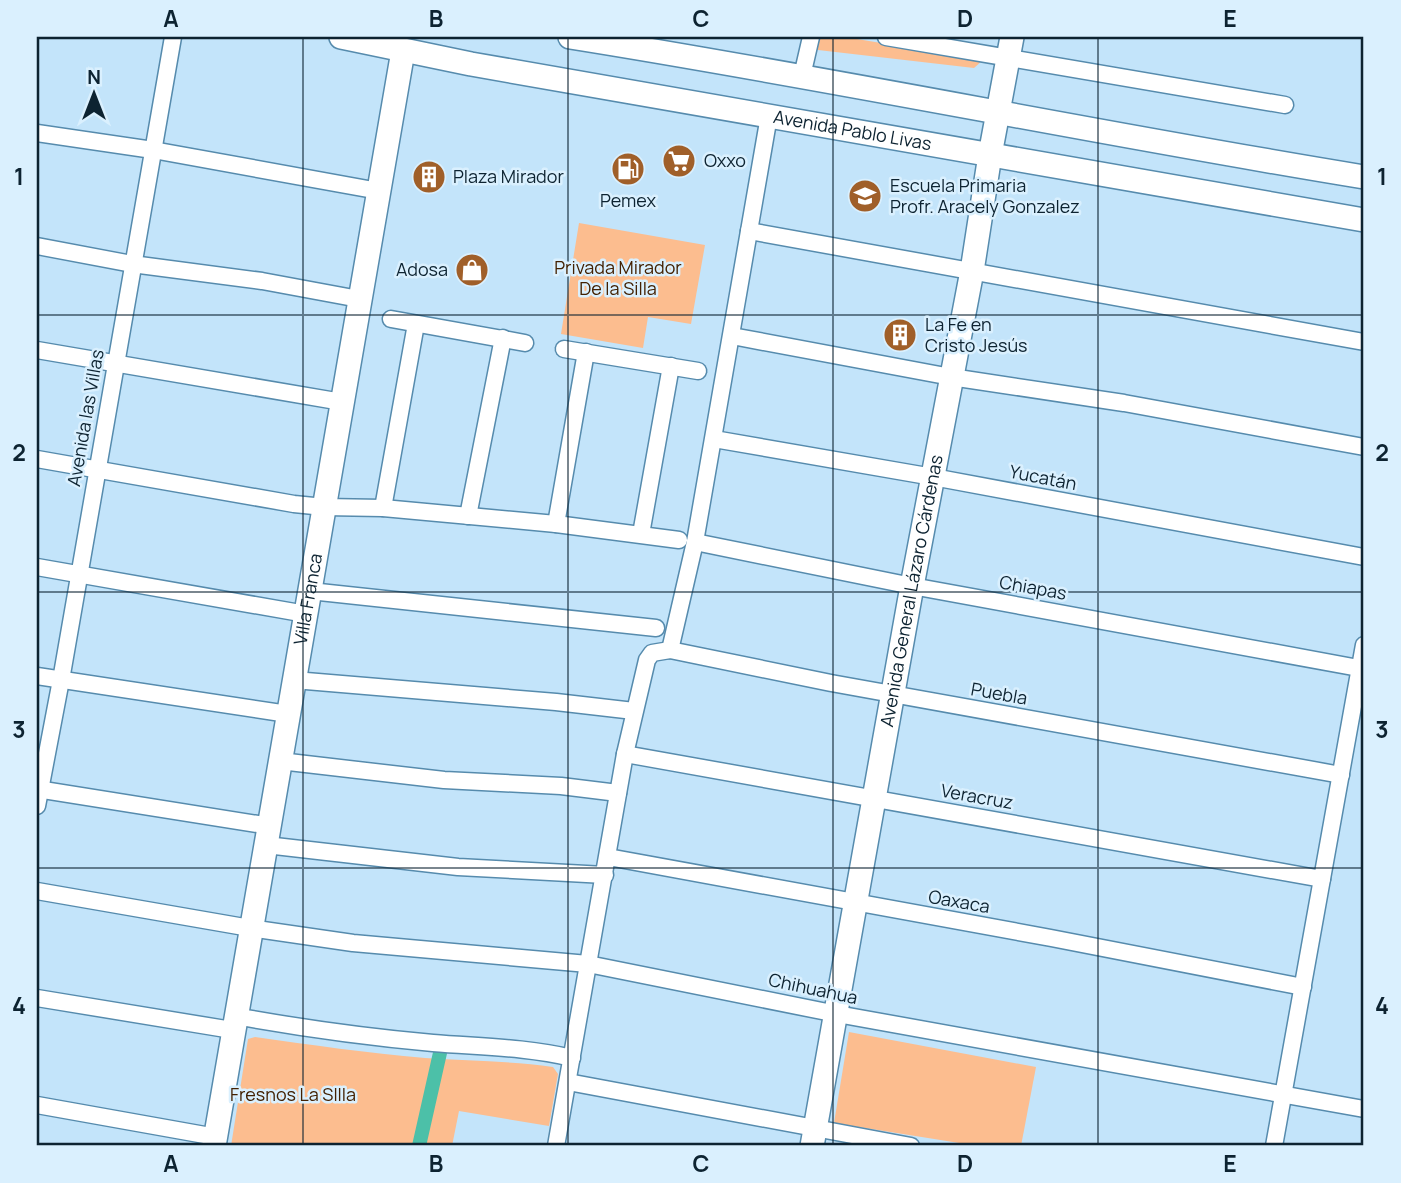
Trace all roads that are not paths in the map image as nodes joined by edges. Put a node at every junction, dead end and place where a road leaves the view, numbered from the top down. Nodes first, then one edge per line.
1 (173, 37) edge
2 (341, 37) edge
3 (570, 37) edge
4 (811, 37) edge
5 (886, 37) edge
6 (1010, 48) edge
7 (403, 51) junction
8 (802, 76) junction
9 (1284, 105) dead end
10 (998, 113) junction
11 (769, 116) junction
12 (37, 133) edge
13 (153, 150) junction
14 (990, 155) junction
15 (1364, 177) edge
16 (380, 191) junction
17 (1364, 220) edge
18 (749, 231) junction
19 (37, 246) edge
20 (132, 264) junction
21 (972, 271) junction
22 (359, 299) junction
23 (391, 319) dead end
24 (416, 324) junction
25 (732, 336) junction
26 (503, 338) junction
27 (1364, 342) edge
28 (526, 343) dead end
29 (564, 349) dead end
30 (37, 350) edge
31 (586, 352) junction
32 (115, 363) junction
33 (671, 366) junction
34 (698, 371) dead end
35 (951, 377) junction
36 (342, 402) junction
37 (714, 439) junction
38 (1364, 447) edge
39 (37, 459) edge
40 (96, 469) junction
41 (933, 477) junction
42 (324, 507) junction
43 (383, 508) junction
44 (468, 516) junction
45 (556, 524) junction
46 (641, 534) junction
47 (687, 541) junction
48 (1364, 557) edge
49 (37, 568) edge
50 (78, 575) junction
51 (912, 586) junction
52 (310, 591) junction
53 (306, 614) junction
54 (656, 628) dead end
55 (1364, 645) edge
56 (670, 650) junction
57 (1362, 668) edge
58 (37, 676) edge
59 (61, 680) junction
60 (294, 680) junction
61 (892, 695) junction
62 (634, 711) junction
63 (288, 714) junction
64 (625, 754) junction
65 (280, 761) junction
66 (1341, 775) junction
67 (618, 793) junction
68 (38, 795) edge
69 (874, 799) junction
70 (268, 836) junction
71 (608, 856) junction
72 (605, 875) junction
73 (1322, 879) junction
74 (37, 891) edge
75 (855, 902) junction
76 (250, 928) junction
77 (588, 964) junction
78 (1303, 987) junction
79 (37, 998) edge
80 (837, 1014) junction
81 (234, 1023) junction
82 (572, 1058) junction
83 (568, 1082) junction
84 (1284, 1094) junction
85 (37, 1105) edge
86 (1364, 1109) edge
87 (813, 1137) edge
88 (215, 1141) edge
89 (556, 1146) edge
90 (911, 1146) edge
91 (1275, 1146) edge

1 - 13 street, Avenida las Villas
2 - 7 street, Avenida Pablo Livas
3 - 8 street
4 - 8 street
5 - 6 street
6 - 9 street
6 - 10 street, Avenida General Lázaro Cárdenas
7 - 11 street, Avenida Pablo Livas
7 - 16 street, Villa Franca
8 - 10 street
10 - 14 street, Avenida General Lázaro Cárdenas
10 - 15 street
11 - 14 street, Avenida Pablo Livas
11 - 18 street
12 - 13 street
13 - 16 street
13 - 20 street, Avenida las Villas
14 - 17 street, Avenida Pablo Livas
14 - 21 street, Avenida General Lázaro Cárdenas
16 - 22 street, Villa Franca
18 - 21 street
18 - 25 street
19 - 20 street
20 - 22 street
20 - 32 street, Avenida las Villas
21 - 27 street
21 - 35 street, Avenida General Lázaro Cárdenas
22 - 36 street, Villa Franca
23 - 24 street
24 - 26 street
24 - 43 street
25 - 35 street
25 - 37 street
26 - 28 street
26 - 44 street
29 - 31 street
30 - 32 street
31 - 33 street
31 - 45 street
32 - 36 street
32 - 40 street, Avenida las Villas
33 - 34 street
33 - 46 street
35 - 38 street
35 - 41 street, Avenida General Lázaro Cárdenas
36 - 42 street, Villa Franca
37 - 41 street, Yucatán
37 - 47 street
39 - 40 street, Chiapas
40 - 42 street, Chiapas
40 - 50 street, Avenida las Villas
41 - 48 street, Yucatán
41 - 51 street, Avenida General Lázaro Cárdenas
42 - 43 street, Chiapas
42 - 52 street, Villa Franca
43 - 44 street, Chiapas
44 - 45 street, Chiapas
45 - 46 street, Chiapas
46 - 47 street, Chiapas
47 - 51 street, Chiapas
47 - 56 street
49 - 50 street
50 - 53 street
50 - 59 street, Avenida las Villas
51 - 57 street, Chiapas
51 - 61 street, Avenida General Lázaro Cárdenas
52 - 53 street, Villa Franca
52 - 54 street
53 - 60 street, Villa Franca
55 - 57 street
56 - 61 street, Puebla
56 - 62 street, Puebla
57 - 66 street
58 - 59 street
59 - 63 street
59 - 68 street, Avenida las Villas
60 - 62 street
60 - 63 street, Villa Franca
61 - 66 street, Puebla
61 - 69 street, Avenida General Lázaro Cárdenas
62 - 64 street
63 - 65 street, Villa Franca
64 - 67 street
64 - 69 street, Veracruz
65 - 67 street
65 - 70 street, Villa Franca
66 - 73 street
67 - 71 street
68 - 70 street
69 - 73 street, Veracruz
69 - 75 street, Avenida General Lázaro Cárdenas
70 - 72 street
70 - 76 street, Villa Franca
71 - 72 street
71 - 75 street, Oaxaca
72 - 77 street
73 - 78 street
74 - 76 street, Chihuahua
75 - 78 street, Oaxaca
75 - 80 street, Avenida General Lázaro Cárdenas
76 - 77 street, Chihuahua
76 - 81 street, Villa Franca
77 - 80 street, Chihuahua
77 - 82 street
78 - 84 street
79 - 81 street
80 - 84 street, Chihuahua
80 - 87 street, Avenida General Lázaro Cárdenas
81 - 82 street
81 - 88 street, Villa Franca
82 - 83 street
83 - 87 street
83 - 89 street
84 - 86 street, Chihuahua
84 - 91 street
85 - 88 street
87 - 90 street

